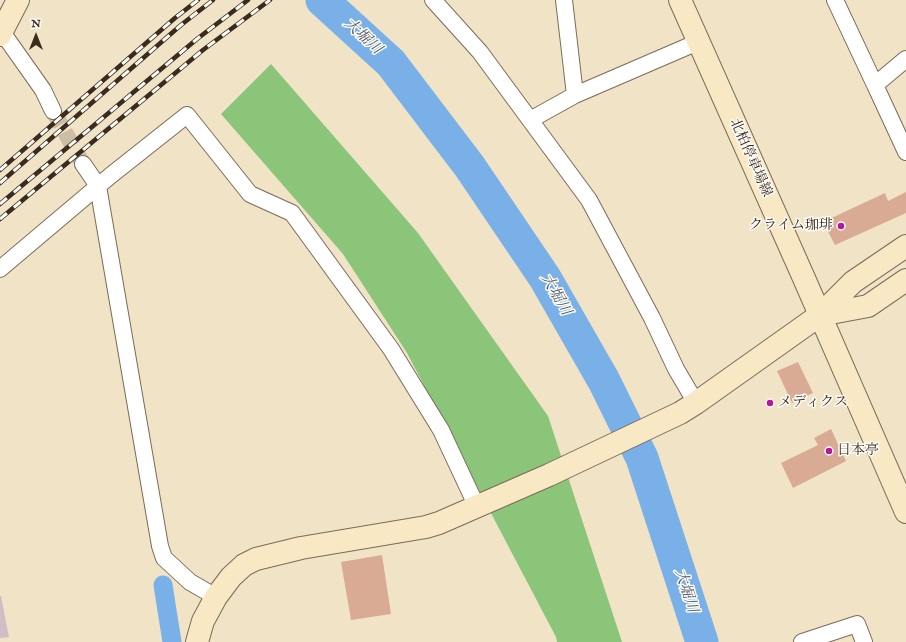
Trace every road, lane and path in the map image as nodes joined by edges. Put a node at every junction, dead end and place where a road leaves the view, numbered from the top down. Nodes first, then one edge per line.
1 (18, 0) edge
2 (433, 0) edge
3 (564, 0) edge
4 (680, 0) edge
5 (835, 0) edge
6 (1, 33) edge
7 (698, 42) junction
8 (906, 59) edge
9 (875, 85) junction
10 (575, 95) junction
11 (53, 111) tunnel mouth
12 (530, 120) junction
13 (906, 152) edge
14 (83, 164) tunnel mouth
15 (98, 186) junction
16 (906, 246) edge
17 (0, 269) edge
18 (906, 280) edge
19 (820, 315) junction
20 (688, 408) junction
21 (477, 507) junction
22 (906, 512) edge
23 (216, 597) junction
24 (197, 642) edge
25 (802, 642) edge
26 (864, 642) edge

1 - 6 street
2 - 12 street
3 - 10 street
4 - 7 street, 北柏停車場線
5 - 9 street
6 - 11 street
7 - 10 street
7 - 19 street, 北柏停車場線
8 - 9 street
9 - 13 street
10 - 12 street
12 - 20 street
14 - 15 street
15 - 17 street
15 - 21 street
15 - 23 street
16 - 19 street
18 - 19 street
19 - 20 street
19 - 22 street, 北柏停車場線
20 - 21 street
21 - 23 street
23 - 24 street
25 - 26 street

